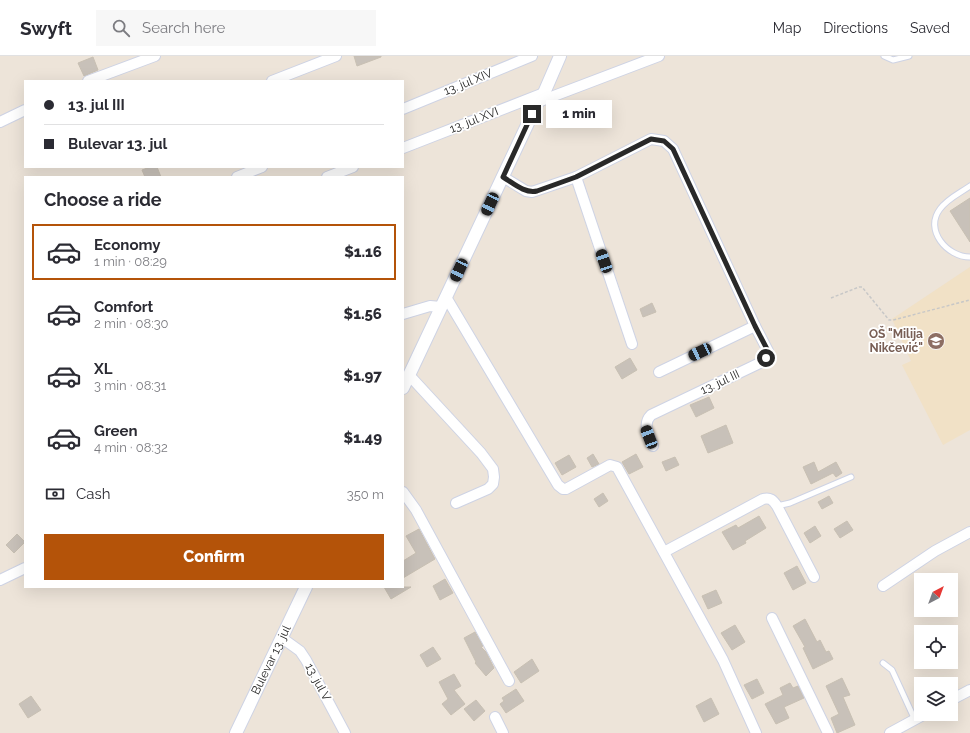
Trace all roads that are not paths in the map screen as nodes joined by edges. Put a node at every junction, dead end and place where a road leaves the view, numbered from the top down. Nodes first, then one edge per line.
1 (155, 56) edge
2 (336, 56) edge
3 (532, 56) edge
4 (560, 56) edge
5 (659, 56) edge
6 (884, 56) edge
7 (909, 56) edge
8 (91, 80) edge
9 (275, 80) edge
10 (541, 97) junction
11 (404, 109) edge
12 (24, 110) edge
13 (0, 122) edge
14 (404, 148) edge
15 (260, 168) edge
16 (350, 168) edge
17 (240, 176) edge
18 (330, 176) edge
19 (503, 177) junction
20 (576, 177) junction
21 (970, 186) edge
22 (970, 257) edge
23 (444, 302) junction
24 (404, 314) edge
25 (755, 326) junction
26 (632, 344) dead end
27 (659, 372) dead end
28 (409, 375) junction
29 (404, 386) edge
30 (653, 446) dead end
31 (851, 477) dead end
32 (404, 493) edge
33 (456, 503) dead end
34 (777, 506) junction
35 (970, 532) edge
36 (664, 552) junction
37 (24, 568) edge
38 (814, 577) dead end
39 (0, 580) edge
40 (882, 586) dead end
41 (306, 588) edge
42 (772, 618) dead end
43 (282, 638) junction
44 (883, 663) dead end
45 (509, 681) dead end
46 (970, 690) edge
47 (958, 696) edge
48 (495, 717) dead end
49 (914, 718) edge
50 (914, 721) edge
51 (236, 733) edge
52 (345, 733) edge
53 (503, 733) edge
54 (756, 733) edge
55 (828, 733) edge
56 (890, 733) edge

1 - 8 street
2 - 9 street
3 - 11 street, 13. jul XIV
4 - 10 street
5 - 10 street, 13. jul XVI
6 - 7 lane
10 - 14 street, 13. jul XVI
10 - 19 street
12 - 13 street
15 - 17 street
16 - 18 street
19 - 20 street, 13. jul III
19 - 23 street
20 - 25 street, 13. jul III
20 - 26 street
21 - 22 lane
23 - 24 street
23 - 28 street
23 - 36 street
25 - 27 street
25 - 30 street, 13. jul III
28 - 29 street
28 - 33 street
31 - 34 lane
32 - 45 street
34 - 36 street
34 - 38 street
35 - 40 street
36 - 54 street
37 - 39 street
41 - 43 street, Bulevar 13. jul
42 - 55 street
43 - 51 street, Bulevar 13. jul
43 - 52 street, 13. jul V
44 - 49 lane
46 - 47 street
48 - 53 street
50 - 56 street

